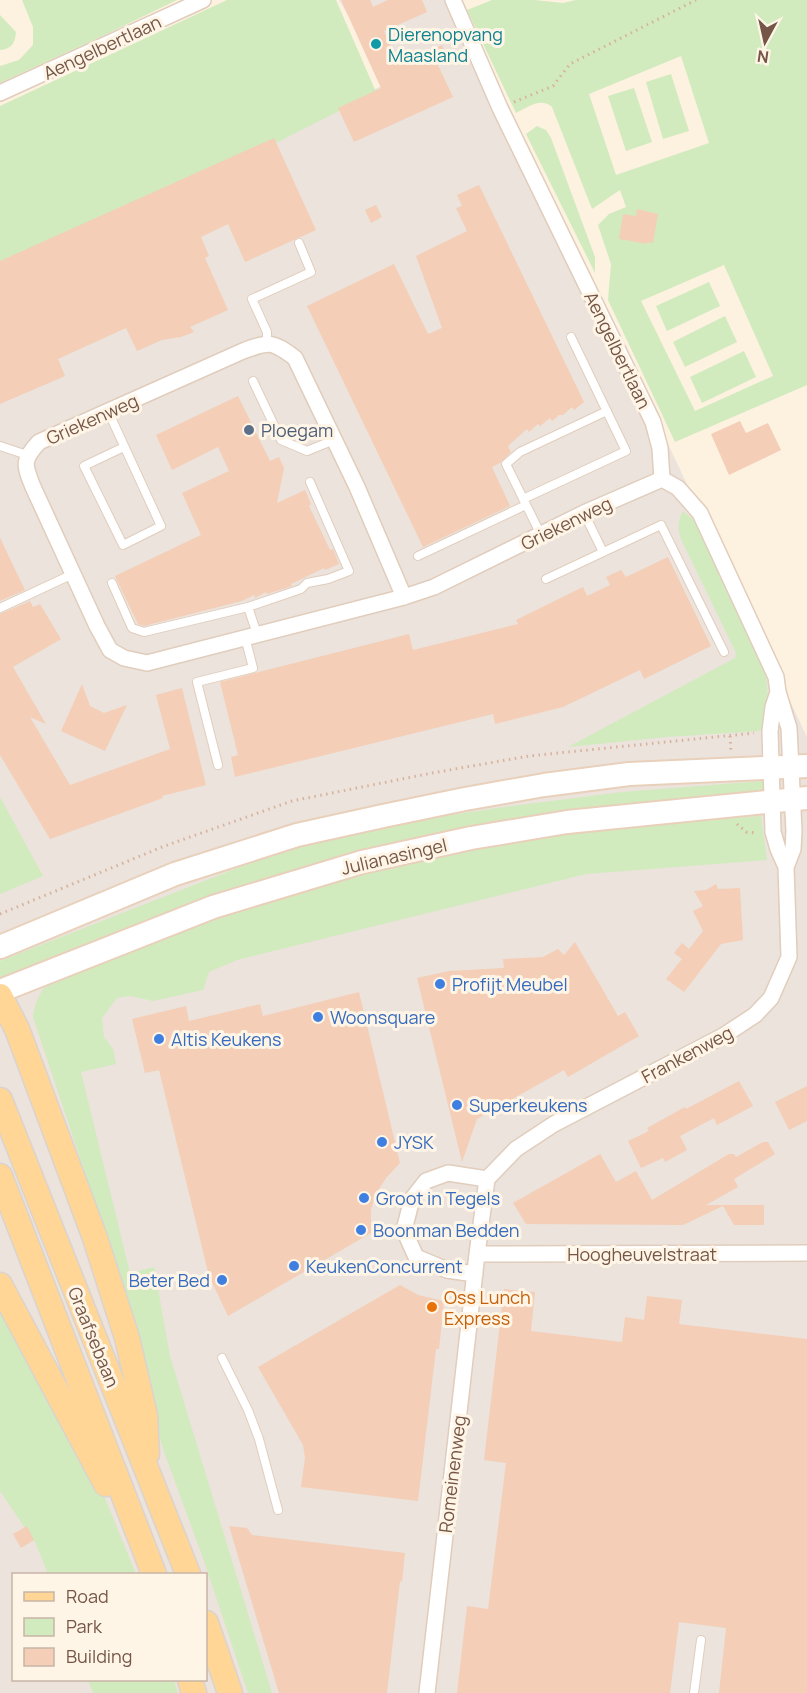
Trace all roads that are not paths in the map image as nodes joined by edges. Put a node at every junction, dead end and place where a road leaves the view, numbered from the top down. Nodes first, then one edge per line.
1 (203, 0) edge
2 (453, 0) edge
3 (0, 93) edge
4 (299, 243) dead end
5 (571, 337) dead end
6 (267, 344) junction
7 (253, 381) dead end
8 (108, 411) junction
9 (607, 411) junction
10 (334, 440) junction
11 (0, 446) edge
12 (124, 447) junction
13 (27, 455) junction
14 (662, 479) junction
15 (310, 482) dead end
16 (524, 502) junction
17 (584, 513) junction
18 (541, 535) junction
19 (603, 552) junction
20 (418, 556) dead end
21 (73, 574) junction
22 (546, 579) dead end
23 (112, 583) dead end
24 (404, 597) junction
25 (248, 607) junction
26 (0, 608) edge
27 (251, 636) junction
28 (724, 652) dead end
29 (218, 765) dead end
30 (790, 767) edge
31 (790, 800) edge
32 (0, 947) edge
33 (0, 991) edge
34 (0, 996) edge
35 (0, 1100) edge
36 (0, 1176) edge
37 (488, 1179) junction
38 (807, 1253) edge
39 (477, 1254) junction
40 (475, 1274) junction
41 (0, 1285) edge
42 (222, 1358) dead end
43 (148, 1475) junction
44 (278, 1510) dead end
45 (144, 1545) junction
46 (153, 1573) edge
47 (187, 1573) edge
48 (207, 1626) edge
49 (701, 1640) dead end
50 (230, 1693) edge
51 (427, 1693) edge
52 (694, 1693) edge

1 - 3 street, Aengelbertlaan
2 - 14 street, Aengelbertlaan
4 - 6 lane
5 - 9 lane
6 - 8 street, Griekenweg
6 - 10 street
7 - 10 lane
8 - 12 lane
8 - 13 street, Griekenweg
9 - 16 lane
9 - 16 lane
10 - 24 street
11 - 13 lane
12 - 12 lane
13 - 21 street, Griekenweg
14 - 17 street, Griekenweg
14 - 30 street
15 - 25 lane
16 - 18 lane
16 - 20 lane
17 - 18 street, Griekenweg
17 - 19 lane
18 - 24 street, Griekenweg
19 - 22 lane
19 - 28 lane
21 - 26 lane
21 - 27 street, Griekenweg
23 - 25 lane
24 - 27 street, Griekenweg
25 - 27 lane
27 - 29 lane
30 - 31 street, Frankenweg
30 - 32 main road
31 - 33 main road, Julianasingel
31 - 37 street, Frankenweg
34 - 43 main road
35 - 43 main road, Graafsebaan
36 - 45 main road, Graafsebaan
37 - 39 street
37 - 40 street
38 - 39 street, Hoogheuvelstraat
39 - 40 street, Romeinenweg
40 - 51 street, Romeinenweg
41 - 45 main road
42 - 44 lane
43 - 47 main road, Graafsebaan
45 - 46 main road, Graafsebaan
48 - 50 main road
49 - 52 lane

